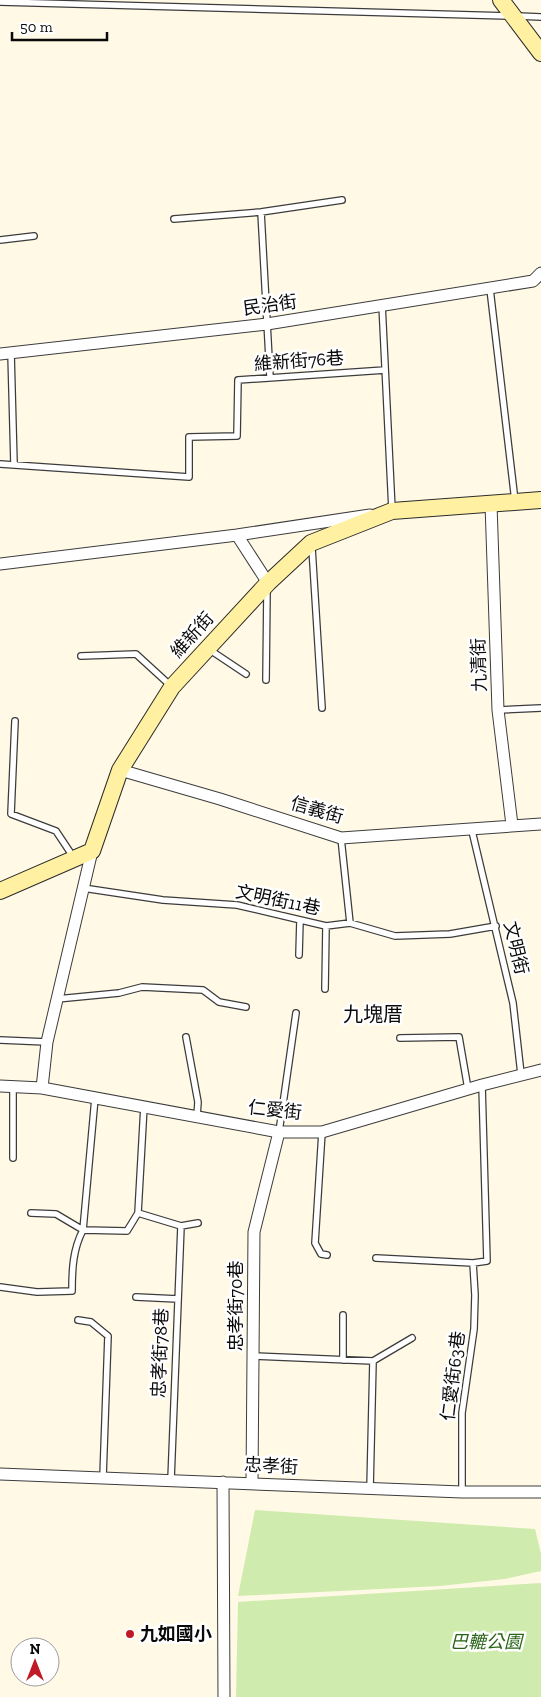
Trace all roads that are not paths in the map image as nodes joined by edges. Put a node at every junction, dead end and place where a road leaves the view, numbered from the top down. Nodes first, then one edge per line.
1 (501, 0) edge
2 (0, 2) edge
3 (513, 16) junction
4 (541, 17) edge
5 (541, 53) edge
6 (342, 200) dead end
7 (262, 212) junction
8 (174, 219) dead end
9 (34, 236) dead end
10 (0, 240) edge
11 (541, 273) edge
12 (490, 289) junction
13 (382, 304) junction
14 (267, 324) junction
15 (6, 354) edge
16 (385, 370) junction
17 (270, 377) junction
18 (0, 464) edge
19 (14, 464) junction
20 (541, 500) edge
21 (515, 501) junction
22 (491, 504) junction
23 (392, 511) junction
24 (237, 535) junction
25 (311, 543) junction
26 (0, 564) edge
27 (268, 582) junction
28 (206, 648) junction
29 (81, 656) dead end
30 (246, 674) dead end
31 (266, 680) dead end
32 (172, 688) junction
33 (322, 708) dead end
34 (541, 708) edge
35 (498, 710) junction
36 (15, 721) dead end
37 (120, 770) junction
38 (541, 824) edge
39 (512, 825) junction
40 (472, 831) junction
41 (341, 838) junction
42 (92, 851) junction
43 (75, 859) junction
44 (83, 888) junction
45 (0, 891) edge
46 (300, 920) junction
47 (350, 924) junction
48 (326, 926) junction
49 (496, 926) junction
50 (299, 955) dead end
51 (325, 989) dead end
52 (57, 1000) junction
53 (246, 1007) dead end
54 (296, 1013) dead end
55 (186, 1037) dead end
56 (400, 1038) dead end
57 (0, 1040) edge
58 (47, 1042) junction
59 (541, 1070) edge
60 (521, 1074) junction
61 (482, 1085) junction
62 (0, 1086) edge
63 (13, 1087) junction
64 (42, 1088) junction
65 (468, 1089) junction
66 (95, 1098) junction
67 (144, 1106) junction
68 (197, 1116) junction
69 (279, 1132) junction
70 (322, 1132) junction
71 (13, 1158) dead end
72 (31, 1213) dead end
73 (138, 1213) junction
74 (198, 1223) dead end
75 (181, 1226) junction
76 (83, 1230) junction
77 (328, 1255) dead end
78 (376, 1258) dead end
79 (473, 1263) junction
80 (0, 1286) edge
81 (136, 1297) dead end
82 (178, 1299) junction
83 (343, 1315) dead end
84 (78, 1320) dead end
85 (412, 1338) dead end
86 (254, 1356) junction
87 (343, 1360) junction
88 (373, 1361) junction
89 (0, 1474) edge
90 (103, 1477) junction
91 (171, 1480) junction
92 (222, 1482) junction
93 (252, 1482) junction
94 (370, 1489) junction
95 (462, 1492) junction
96 (541, 1492) edge
97 (224, 1697) edge

1 - 3 street
2 - 3 lane
3 - 4 lane
3 - 5 street
6 - 7 lane
7 - 8 lane
7 - 14 lane
9 - 10 lane
11 - 12 street, 民治街
12 - 13 street, 民治街
12 - 21 lane
13 - 14 street, 民治街
13 - 16 lane
14 - 15 street, 民治街
14 - 17 lane
15 - 19 lane
16 - 17 lane, 維新街76巷
16 - 23 lane
17 - 19 lane, 維新街76巷
18 - 19 lane
20 - 21 street, 維新街
21 - 22 street, 維新街
22 - 23 street, 維新街
22 - 35 street, 九清街
23 - 24 street, 維新街
23 - 25 street, 維新街
24 - 26 street, 維新街
24 - 27 street
25 - 27 street, 維新街
25 - 33 lane
27 - 28 street, 維新街
27 - 31 lane
28 - 30 lane
28 - 32 street, 維新街
29 - 32 lane
32 - 37 street, 維新街
34 - 35 lane
35 - 39 street, 九清街
36 - 43 lane
37 - 41 street, 信義街
37 - 42 street, 維新街
38 - 39 street, 信義街
39 - 40 street, 信義街
40 - 41 street, 信義街
40 - 49 lane, 文明街
41 - 47 lane
42 - 43 street
42 - 44 street
43 - 45 street
44 - 46 lane, 文明街11巷
44 - 52 street
46 - 48 lane, 文明街11巷
46 - 50 lane
47 - 48 lane, 文明街11巷
47 - 49 lane, 文明街11巷
48 - 51 lane
49 - 60 lane, 文明街
52 - 53 lane
52 - 58 street
54 - 69 lane
55 - 68 lane
56 - 65 lane
57 - 58 lane
58 - 64 street
59 - 60 street, 仁愛街
60 - 61 street, 仁愛街
61 - 65 street, 仁愛街
61 - 79 lane
62 - 63 street, 仁愛街
63 - 64 street, 仁愛街
63 - 71 lane
64 - 66 street, 仁愛街
65 - 70 street, 仁愛街
66 - 67 street, 仁愛街
66 - 76 lane
67 - 68 street, 仁愛街
67 - 73 lane
68 - 69 street, 仁愛街
69 - 70 street, 仁愛街
69 - 86 street, 忠孝街70巷
70 - 77 lane
72 - 76 lane
73 - 75 lane
73 - 76 lane
74 - 75 lane
75 - 82 lane, 忠孝街78巷
76 - 80 lane
78 - 79 lane
79 - 95 lane, 仁愛街63巷
81 - 82 lane
82 - 91 lane, 忠孝街78巷
83 - 87 lane
84 - 90 lane
85 - 88 lane
86 - 87 lane
86 - 93 street, 忠孝街70巷
87 - 88 lane
88 - 94 lane
89 - 90 street, 忠孝街
90 - 91 street, 忠孝街
91 - 92 street, 忠孝街
92 - 93 street, 忠孝街
92 - 97 street
93 - 94 street, 忠孝街
94 - 95 street, 忠孝街
95 - 96 street, 忠孝街

